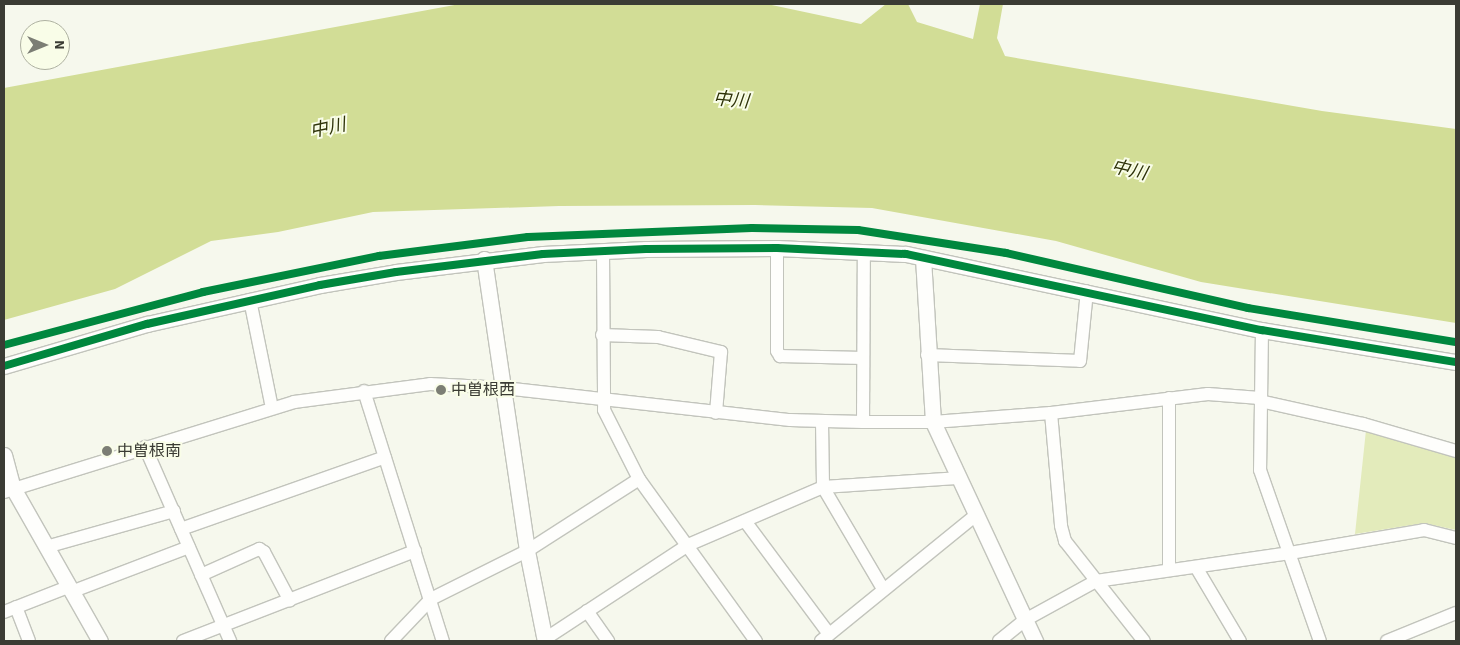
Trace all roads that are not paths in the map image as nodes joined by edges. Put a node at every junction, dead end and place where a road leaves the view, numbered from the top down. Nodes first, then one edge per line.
1 (777, 248) junction
2 (603, 251) junction
3 (864, 252) junction
4 (923, 258) junction
5 (484, 259) junction
6 (1087, 291) junction
7 (250, 300) junction
8 (1262, 330) junction
9 (602, 335) junction
10 (927, 355) junction
11 (863, 358) junction
12 (1456, 362) edge
13 (4, 366) edge
14 (504, 388) junction
15 (364, 390) junction
16 (1169, 398) junction
17 (1260, 399) junction
18 (602, 400) junction
19 (272, 408) junction
20 (716, 412) junction
21 (1051, 413) junction
22 (822, 422) junction
23 (863, 422) junction
24 (933, 422) junction
25 (145, 447) junction
26 (1456, 451) edge
27 (4, 455) edge
28 (385, 457) junction
29 (957, 478) junction
30 (639, 479) junction
31 (823, 487) junction
32 (8, 490) edge
33 (174, 511) junction
34 (975, 516) junction
35 (744, 521) junction
36 (181, 529) junction
37 (1456, 538) edge
38 (688, 545) junction
39 (46, 547) junction
40 (189, 547) junction
41 (415, 551) junction
42 (528, 551) junction
43 (1290, 553) junction
44 (1196, 567) junction
45 (1169, 570) junction
46 (201, 575) junction
47 (1096, 580) junction
48 (70, 589) junction
49 (883, 589) junction
50 (431, 599) junction
51 (290, 600) junction
52 (16, 607) junction
53 (587, 611) junction
54 (4, 612) edge
55 (1456, 613) edge
56 (1025, 620) junction
57 (223, 626) junction
58 (825, 638) edge
59 (1405, 638) edge
60 (750, 639) edge
61 (545, 640) edge
62 (29, 641) edge
63 (100, 641) edge
64 (183, 641) edge
65 (230, 641) edge
66 (391, 641) edge
67 (443, 641) edge
68 (608, 641) edge
69 (999, 641) edge
70 (1035, 641) edge
71 (1144, 641) edge
72 (1240, 641) edge
73 (1320, 641) edge
74 (1387, 641) edge

1 - 2 street
1 - 3 street
1 - 11 street
2 - 5 street
2 - 9 street
3 - 4 street
3 - 11 street
4 - 6 street
4 - 10 street
5 - 7 street
5 - 14 street
6 - 8 street
6 - 10 street
7 - 13 street
7 - 19 street
8 - 12 street
8 - 17 street
9 - 18 street
9 - 20 street
10 - 24 street
11 - 23 street
14 - 15 street
14 - 18 street
14 - 42 street
15 - 19 street
15 - 28 street
16 - 17 street
16 - 21 street
16 - 45 street
17 - 26 street
17 - 43 street
18 - 20 street
18 - 30 street
19 - 25 street
20 - 22 street
21 - 24 street
21 - 47 street
22 - 23 street
22 - 31 street
23 - 24 street
24 - 29 street
25 - 32 street
25 - 33 street
27 - 32 street
28 - 36 street
28 - 41 street
29 - 31 street
29 - 34 street
30 - 38 street
30 - 42 street
31 - 35 street
31 - 49 street
32 - 39 street
33 - 36 street
33 - 39 street
34 - 49 street
34 - 56 street
35 - 38 street
35 - 58 street
36 - 40 street
37 - 43 street
38 - 53 street
38 - 60 street
39 - 48 street
40 - 46 street
40 - 48 street
41 - 50 street
41 - 51 street
42 - 50 street
42 - 61 street
43 - 44 street
43 - 73 street
44 - 45 street
44 - 72 street
45 - 47 street
46 - 51 street
46 - 57 street
47 - 56 street
47 - 71 street
48 - 52 street
48 - 63 street
49 - 58 street
50 - 66 street
50 - 67 street
51 - 57 street
52 - 54 street
52 - 62 street
53 - 61 street
53 - 68 street
55 - 59 street
56 - 69 street
56 - 70 street
57 - 64 street
57 - 65 street
59 - 74 street

